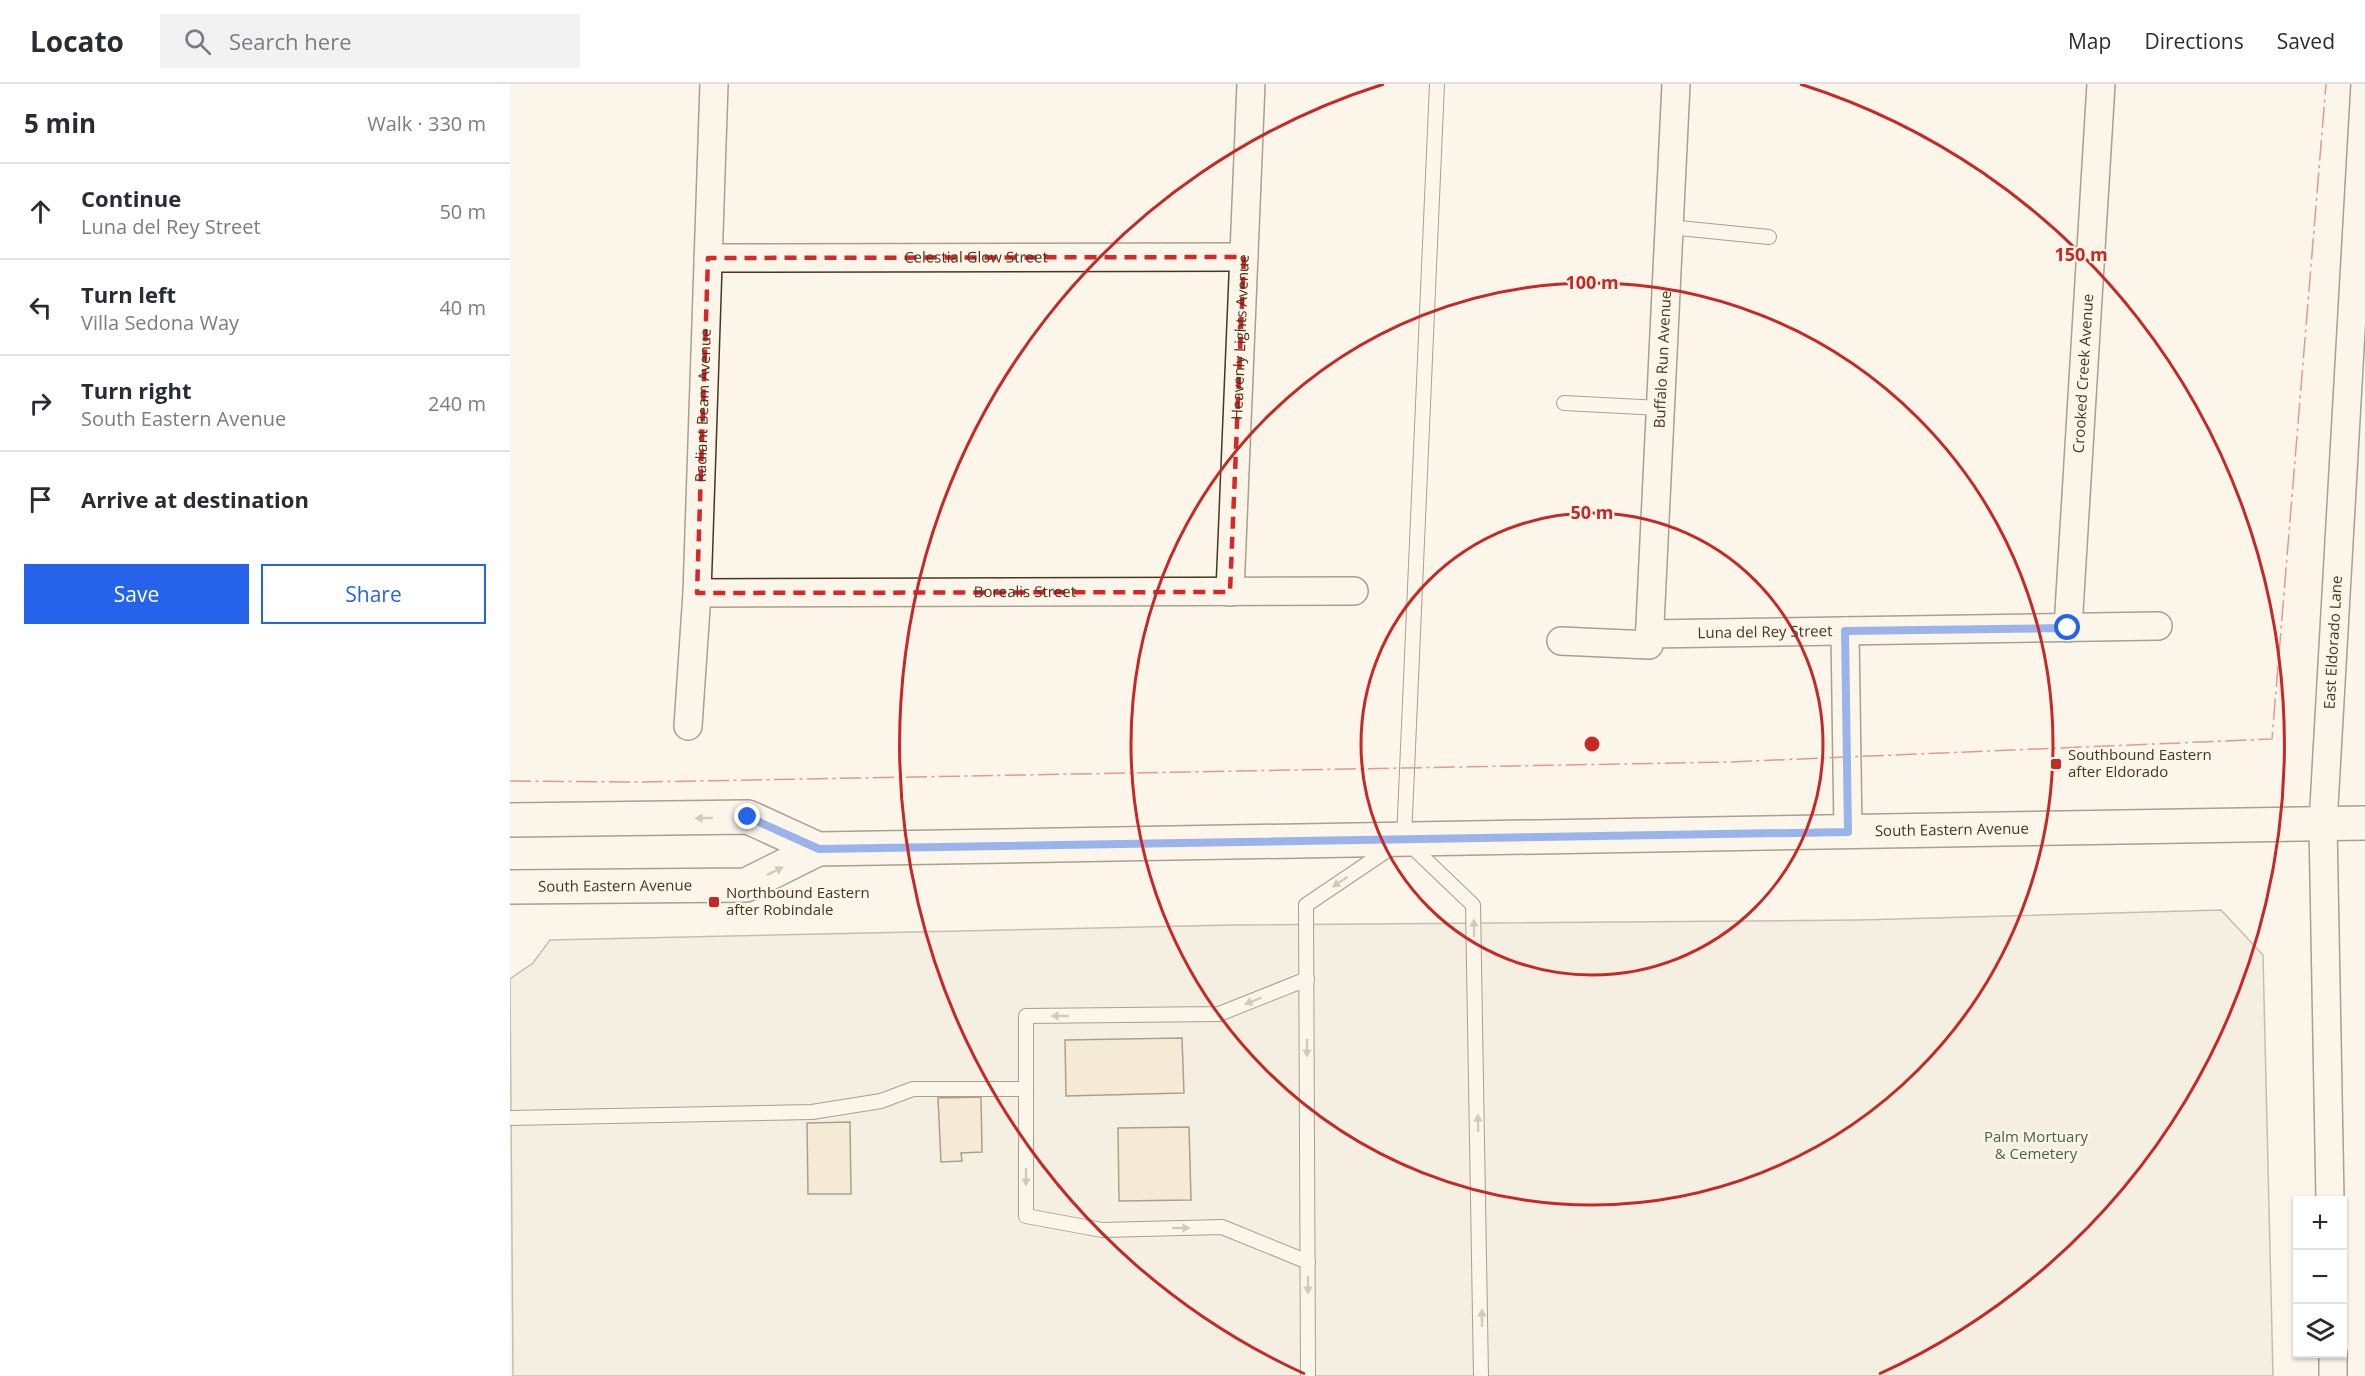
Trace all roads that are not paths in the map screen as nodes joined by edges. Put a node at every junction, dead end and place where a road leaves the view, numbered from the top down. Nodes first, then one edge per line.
1 (714, 84) edge
2 (1251, 84) edge
3 (1437, 84) edge
4 (1676, 84) edge
5 (2101, 84) edge
6 (2365, 84) edge
7 (1669, 227) junction
8 (1769, 237) dead end
9 (1244, 257) junction
10 (708, 258) junction
11 (1564, 403) dead end
12 (1660, 408) junction
13 (1354, 591) dead end
14 (1230, 592) junction
15 (697, 593) junction
16 (2158, 626) dead end
17 (2068, 628) junction
18 (1845, 631) junction
19 (1649, 634) junction
20 (1561, 641) dead end
21 (688, 726) dead end
22 (510, 820) edge
23 (2365, 823) edge
24 (2324, 824) junction
25 (1848, 832) junction
26 (1404, 839) junction
27 (819, 849) junction
28 (510, 887) edge
29 (1307, 980) junction
30 (1026, 1089) junction
31 (510, 1118) edge
32 (2330, 1196) edge
33 (1308, 1262) junction
34 (2333, 1358) edge
35 (1308, 1376) edge
36 (1481, 1376) edge
37 (2333, 1376) edge

1 - 10 street, Radiant Beam Avenue
2 - 9 street, Heavenly Lights Avenue
3 - 26 lane
4 - 7 street, Buffalo Run Avenue
5 - 17 street, Crooked Creek Avenue
6 - 24 street, East Eldorado Lane
7 - 8 lane
7 - 12 street, Buffalo Run Avenue
9 - 10 street, Celestial Glow Street
9 - 14 street, Heavenly Lights Avenue
10 - 15 street, Radiant Beam Avenue
11 - 12 lane
12 - 19 street, Buffalo Run Avenue
13 - 14 street, Borealis Street
14 - 15 street, Borealis Street
15 - 21 street, Radiant Beam Avenue
16 - 17 street, Luna del Rey Street
17 - 18 street, Luna del Rey Street
18 - 19 street, Luna del Rey Street
18 - 25 street
19 - 20 street, Luna del Rey Street
27 -> 22 main road, South Eastern Avenue
23 - 24 main road, South Eastern Avenue
24 - 25 main road, South Eastern Avenue
24 - 32 street, East Eldorado Lane
25 - 26 main road, South Eastern Avenue
26 - 27 main road, South Eastern Avenue
26 -> 29 lane
36 -> 26 lane
28 -> 27 main road, South Eastern Avenue
29 -> 30 lane
29 -> 33 lane
30 - 31 lane
30 -> 33 lane
33 -> 35 lane
34 - 37 street

